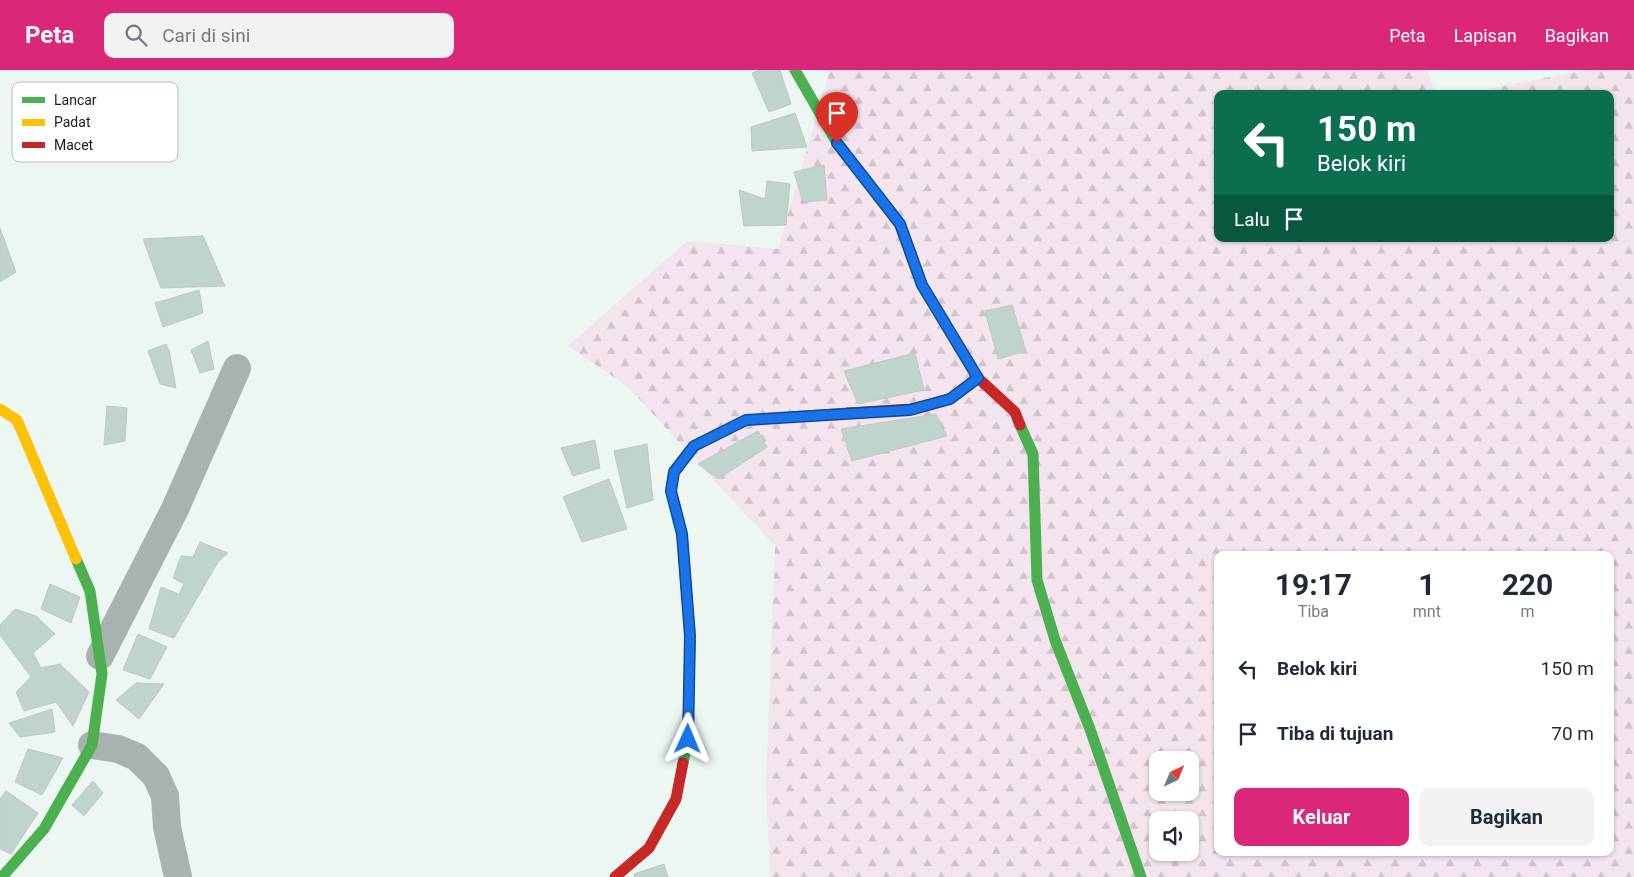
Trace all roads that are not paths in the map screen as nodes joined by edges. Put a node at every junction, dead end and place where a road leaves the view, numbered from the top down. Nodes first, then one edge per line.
1 (795, 70) edge
2 (237, 368) dead end
3 (978, 378) junction
4 (0, 409) edge
5 (100, 656) junction
6 (92, 745) junction
7 (2, 877) edge
8 (178, 877) edge
9 (615, 877) edge
10 (1141, 877) edge

1 - 3 street
2 - 5 street
3 - 9 street
3 - 10 street
4 - 5 street
5 - 6 street
6 - 7 street
6 - 8 street

